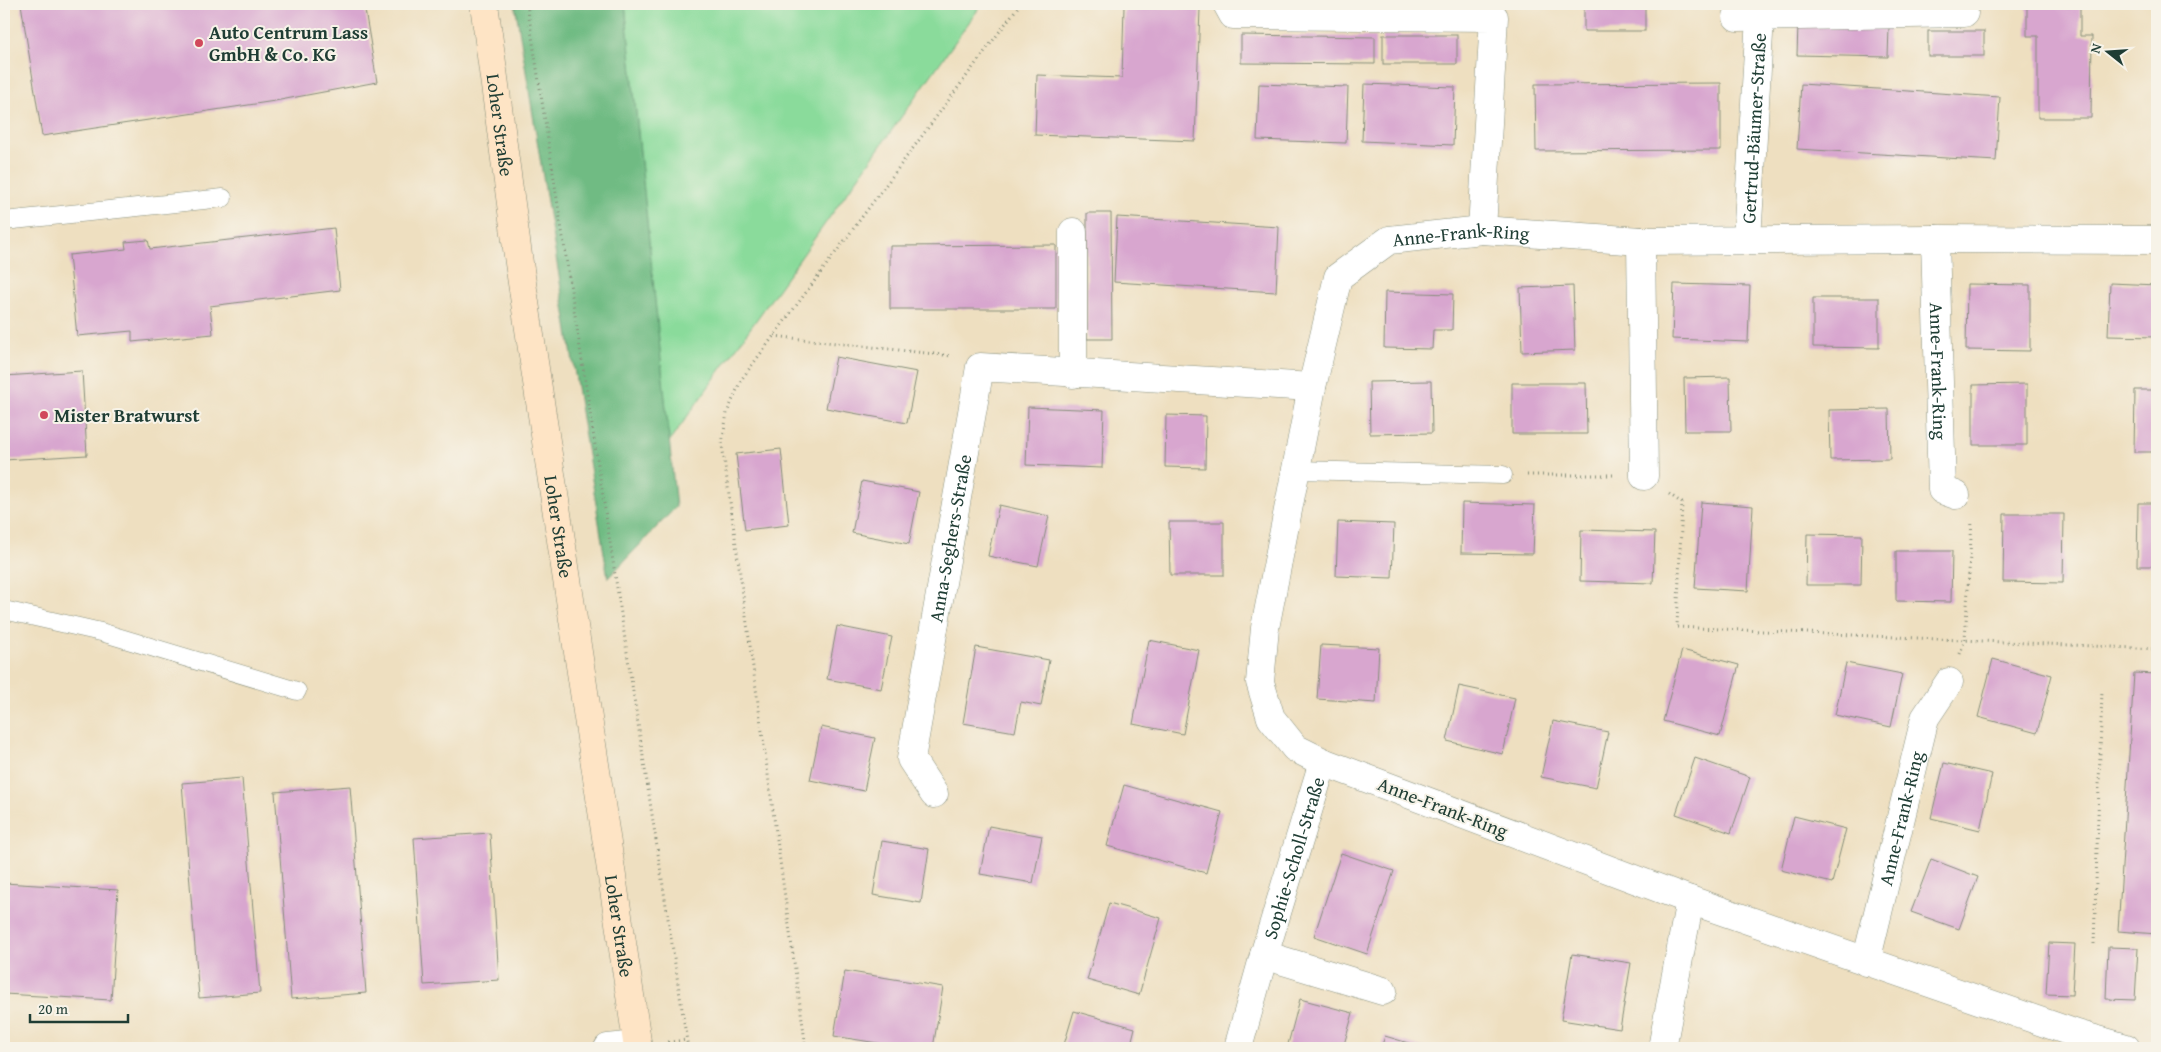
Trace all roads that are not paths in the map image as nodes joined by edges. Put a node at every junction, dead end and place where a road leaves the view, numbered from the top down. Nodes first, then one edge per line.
1 (484, 4) edge
2 (1227, 4) edge
3 (1964, 13) dead end
4 (224, 198) dead end
5 (4, 221) edge
6 (1482, 230) junction
7 (1073, 232) dead end
8 (1935, 239) junction
9 (1641, 240) junction
10 (1747, 240) junction
11 (2157, 240) edge
12 (1073, 374) junction
13 (1312, 387) junction
14 (1296, 470) junction
15 (1503, 475) road end
16 (1644, 476) road end
17 (1956, 495) road end
18 (4, 610) edge
19 (1949, 682) road end
20 (297, 691) dead end
21 (1323, 762) junction
22 (934, 794) dead end
23 (1690, 900) junction
24 (1264, 955) junction
25 (1866, 962) junction
26 (1383, 992) dead end
27 (2076, 1041) edge
28 (638, 1046) edge
29 (608, 1048) edge
30 (1238, 1048) edge
31 (1662, 1048) edge
32 (2126, 1048) edge

1 - 28 main road, Loher Straße
2 - 6 street
3 - 10 street, Gertrud-Bäumer-Straße
4 - 5 lane
6 - 9 street, Anne-Frank-Ring
6 - 13 street, Anne-Frank-Ring
7 - 12 street
8 - 10 street, Anne-Frank-Ring
8 - 11 street, Anne-Frank-Ring
8 - 17 street, Anne-Frank-Ring
9 - 10 street, Anne-Frank-Ring
9 - 16 street
12 - 13 street
12 - 22 street, Anna-Seghers-Straße
13 - 14 street, Anne-Frank-Ring
14 - 15 lane
14 - 21 street, Anne-Frank-Ring
18 - 20 lane
19 - 25 street, Anne-Frank-Ring
21 - 23 street, Anne-Frank-Ring
21 - 24 street, Sophie-Scholl-Straße
23 - 25 street, Anne-Frank-Ring
23 - 31 street
24 - 26 street, Sophie-Scholl-Straße
24 - 30 street, Sophie-Scholl-Straße
25 - 27 street, Anne-Frank-Ring
27 - 32 street, Anne-Frank-Ring
28 - 29 street

